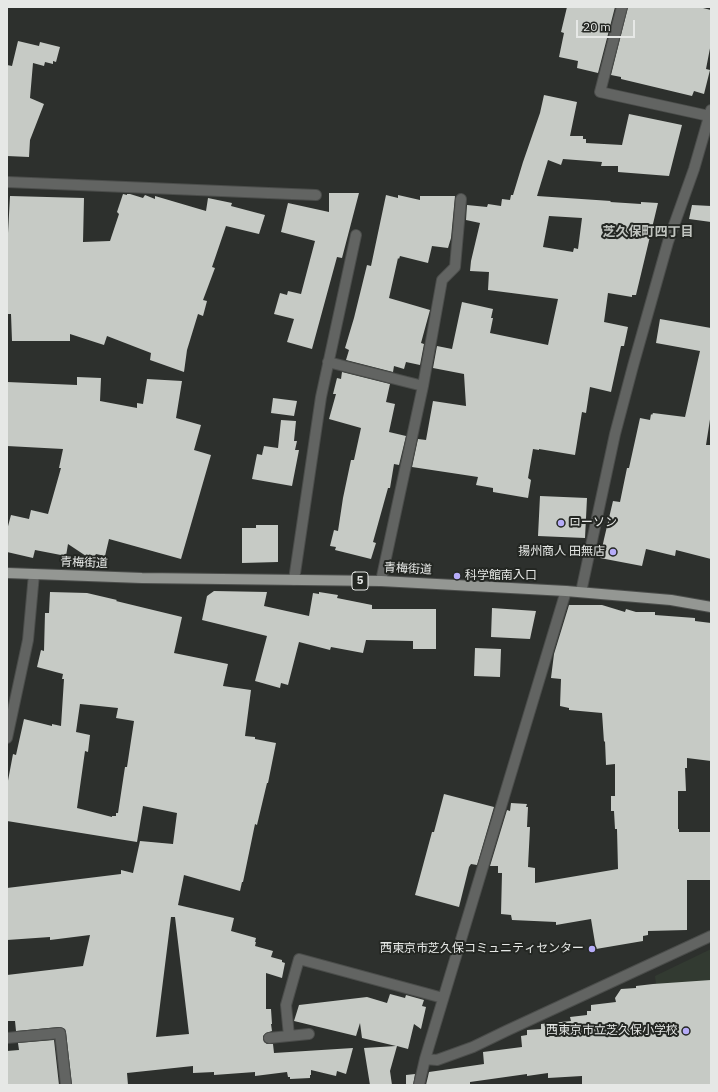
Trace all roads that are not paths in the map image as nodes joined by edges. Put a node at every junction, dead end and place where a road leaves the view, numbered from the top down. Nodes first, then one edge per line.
1 (622, 7) edge
2 (710, 113) edge
3 (7, 182) edge
4 (316, 195) dead end
5 (462, 199) dead end
6 (356, 235) dead end
7 (328, 362) junction
8 (423, 386) junction
9 (7, 573) edge
10 (34, 574) junction
11 (294, 580) junction
12 (381, 581) junction
13 (566, 591) junction
14 (581, 592) junction
15 (711, 607) edge
16 (7, 738) edge
17 (711, 936) edge
18 (444, 998) junction
19 (309, 1034) dead end
20 (289, 1036) junction
21 (7, 1038) edge
22 (270, 1038) dead end
23 (425, 1059) junction
24 (66, 1085) edge
25 (419, 1085) edge

1 - 2 street
2 - 14 street
3 - 4 street
5 - 8 street
6 - 7 street
7 - 8 street
7 - 11 street
8 - 12 street
9 - 10 main road, 青梅街道 / 5
10 - 11 main road, 青梅街道 / 5
10 - 16 street
11 - 12 main road, 青梅街道 / 5
12 - 13 main road, 青梅街道 / 5
13 - 14 main road, 青梅街道 / 5
13 - 18 street
14 - 15 main road, 青梅街道 / 5
17 - 23 street
18 - 20 street
18 - 23 street
19 - 20 street
20 - 22 street
21 - 24 street
23 - 25 street

